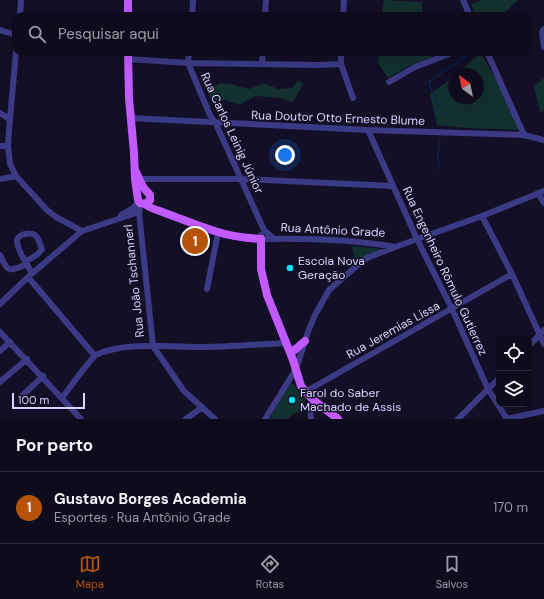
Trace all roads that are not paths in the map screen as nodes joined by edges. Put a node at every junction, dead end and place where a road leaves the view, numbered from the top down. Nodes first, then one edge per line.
1 (21, 0) edge
2 (128, 0) edge
3 (193, 0) edge
4 (266, 0) edge
5 (344, 0) edge
6 (462, 0) edge
7 (20, 12) edge
8 (128, 12) edge
9 (192, 12) edge
10 (265, 12) edge
11 (343, 12) edge
12 (468, 12) edge
13 (544, 29) edge
14 (0, 30) edge
15 (12, 34) edge
16 (544, 47) edge
17 (16, 56) edge
18 (128, 56) edge
19 (189, 56) edge
20 (263, 56) edge
21 (342, 56) edge
22 (444, 56) edge
23 (489, 56) edge
24 (188, 63) junction
25 (262, 64) junction
26 (341, 64) junction
27 (389, 82) dead end
28 (353, 98) dead end
29 (0, 113) edge
30 (130, 118) junction
31 (9, 119) junction
32 (216, 124) junction
33 (368, 130) junction
34 (524, 135) junction
35 (544, 140) edge
36 (0, 146) edge
37 (8, 146) junction
38 (135, 169) junction
39 (16, 176) junction
40 (0, 179) edge
41 (140, 179) junction
42 (242, 179) junction
43 (392, 186) junction
44 (541, 192) edge
45 (142, 202) junction
46 (544, 203) edge
47 (482, 216) junction
48 (261, 224) junction
49 (82, 231) junction
50 (218, 233) junction
51 (261, 239) junction
52 (274, 239) junction
53 (417, 239) junction
54 (395, 247) junction
55 (1, 259) edge
56 (26, 263) junction
57 (512, 274) junction
58 (30, 275) junction
59 (207, 289) dead end
60 (0, 304) edge
61 (452, 309) junction
62 (0, 332) edge
63 (542, 332) edge
64 (305, 341) junction
65 (10, 342) junction
66 (287, 343) junction
67 (532, 343) edge
68 (544, 344) edge
69 (153, 346) junction
70 (0, 351) edge
71 (290, 352) junction
72 (95, 356) junction
73 (26, 359) junction
74 (296, 369) junction
75 (42, 376) junction
76 (496, 381) edge
77 (0, 382) edge
78 (488, 389) junction
79 (305, 392) junction
80 (22, 396) dead end
81 (62, 398) junction
82 (312, 399) junction
83 (201, 408) junction
84 (544, 411) edge
85 (81, 419) edge
86 (186, 419) edge
87 (215, 419) edge
88 (265, 419) edge
89 (311, 419) edge
90 (338, 419) edge
91 (458, 419) edge
92 (506, 419) edge

1 - 7 street
2 - 8 main road
3 - 9 street
4 - 10 street
5 - 11 street
6 - 12 street
13 - 16 street
14 - 15 street
17 - 31 street
18 - 24 street
18 - 30 main road, Rua João Tschannerl
19 - 24 street, Rua Carlos Leinig Júnior
20 - 25 street
21 - 26 street
22 - 27 street
23 - 34 street
24 - 25 street
24 - 32 street, Rua Carlos Leinig Júnior
25 - 26 street
26 - 28 street
29 - 31 street
30 - 32 street, Rua Doutor Otto Ernesto Blume
30 - 38 main road, Rua João Tschannerl
31 - 37 street
32 - 33 street, Rua Doutor Otto Ernesto Blume
32 - 42 street, Rua Carlos Leinig Júnior
33 - 34 street, Rua Doutor Otto Ernesto Blume
33 - 43 street, Rua Engenheiro Rômulo Gutierrez
34 - 35 street, Rua Doutor Otto Ernesto Blume
36 - 37 street
37 - 39 street
38 - 41 main road, Rua João Tschannerl
38 - 45 main road, Rua João Tschannerl
39 - 40 street
39 - 49 street
41 - 42 street
41 - 45 main road, Rua João Tschannerl
42 - 43 street
42 - 48 street, Rua Carlos Leinig Júnior
43 - 53 street, Rua Engenheiro Rômulo Gutierrez
44 - 46 street
44 - 47 street, Rua Antônio Grade
45 - 49 street
45 - 50 main road, Rua Antônio Grade
45 - 69 street, Rua João Tschannerl
47 - 53 street, Rua Antônio Grade
47 - 57 street
48 - 51 street, Rua Carlos Leinig Júnior
48 - 52 street, Rua Carlos Leinig Júnior
49 - 58 street
50 - 51 main road, Rua Antônio Grade
50 - 59 street
51 - 52 street, Rua Antônio Grade
51 - 66 main road
52 - 54 street, Rua Antônio Grade
53 - 54 street, Rua Antônio Grade
53 - 61 street, Rua Engenheiro Rômulo Gutierrez
54 - 64 street
55 - 56 street
56 - 56 street
56 - 58 street
57 - 61 street, Rua Jeremias Lissa
57 - 63 street
58 - 60 street
58 - 72 street
61 - 78 street, Rua Engenheiro Rômulo Gutierrez
61 - 79 street, Rua Jeremias Lissa
62 - 65 street
63 - 67 street
63 - 68 street
64 - 71 main road
64 - 74 street
65 - 70 street
65 - 73 street
66 - 69 street
66 - 71 main road
69 - 72 street
69 - 83 street, Rua João Tschannerl
71 - 74 main road
72 - 81 street
73 - 75 street
73 - 77 street
74 - 79 main road
74 - 88 street
75 - 80 street
75 - 81 street
76 - 78 street
78 - 91 street
78 - 92 street, Rua Engenheiro Rômulo Gutierrez
79 - 82 main road
81 - 85 street
82 - 89 street
82 - 90 main road
83 - 86 street
83 - 87 street, Rua João Tschannerl
84 - 92 street

